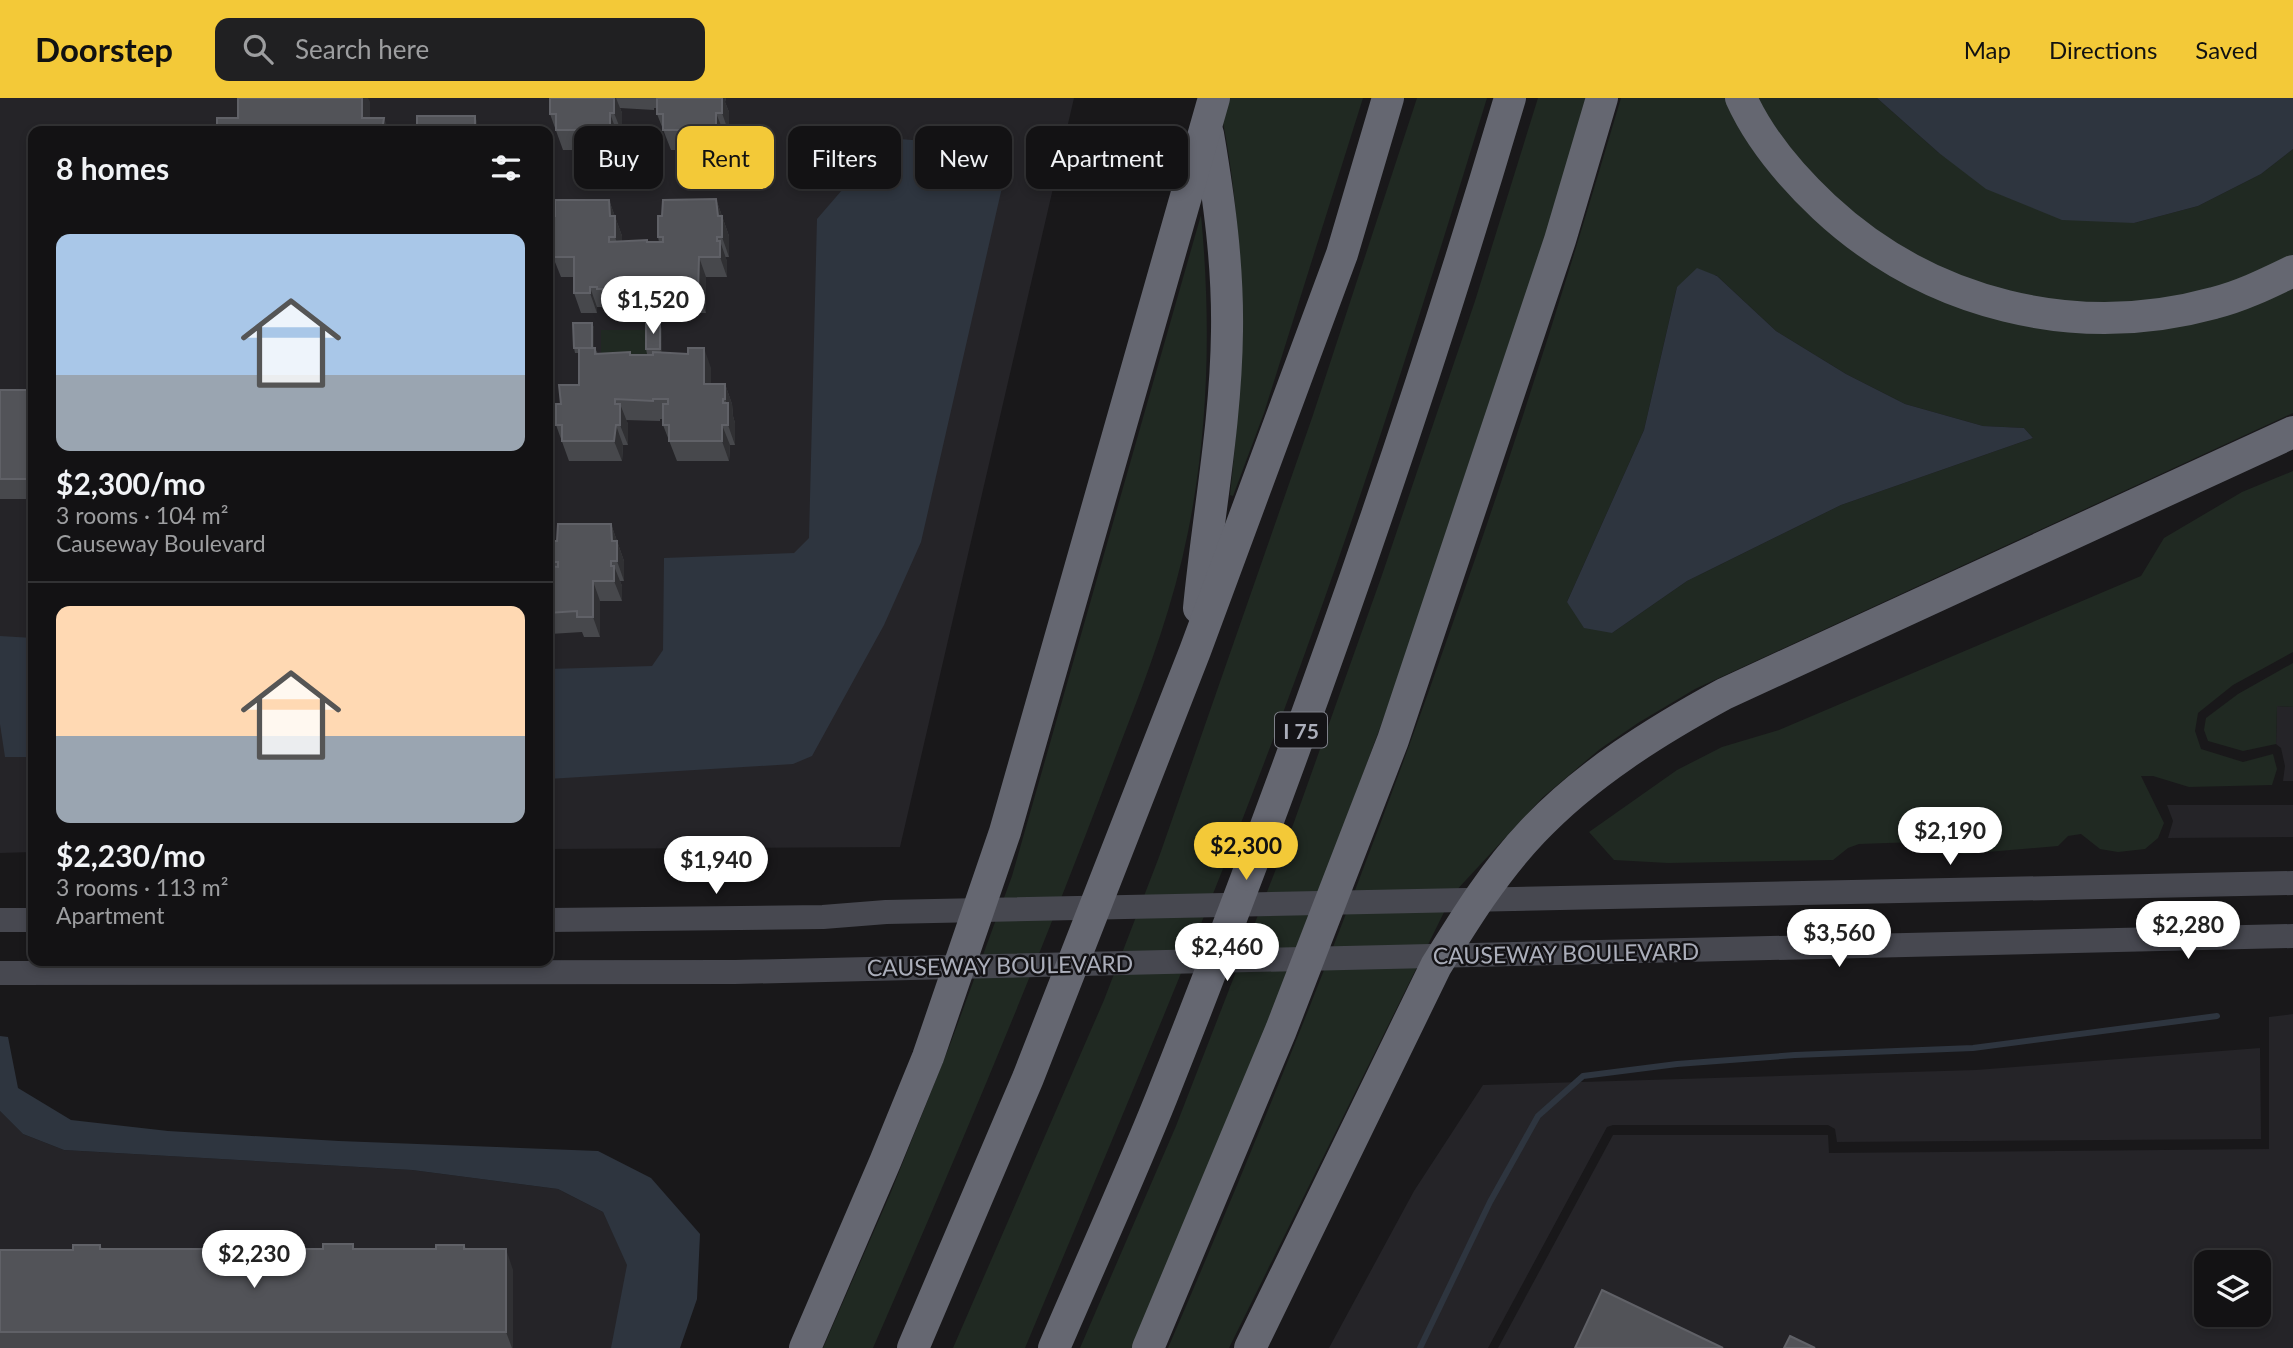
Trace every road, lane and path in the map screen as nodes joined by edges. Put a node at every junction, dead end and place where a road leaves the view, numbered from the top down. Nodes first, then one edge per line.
1 (1202, 98) edge
2 (1214, 98) edge
3 (1388, 98) edge
4 (1510, 98) edge
5 (1602, 98) edge
6 (1741, 98) edge
7 (2293, 271) edge
8 (2293, 432) edge
9 (1195, 651) junction
10 (2293, 883) edge
11 (0, 920) edge
12 (28, 920) edge
13 (553, 920) edge
14 (2293, 936) edge
15 (0, 973) edge
16 (805, 1348) edge
17 (914, 1348) edge
18 (1054, 1348) edge
19 (1148, 1348) edge
20 (1250, 1348) edge

1 - 9 highway
2 - 16 highway
3 - 9 highway
4 - 18 highway, I 75
5 - 19 highway
6 - 7 highway
8 - 20 highway
9 - 17 highway
10 - 13 main road
11 - 12 main road
14 - 15 main road, CAUSEWAY BOULEVARD

